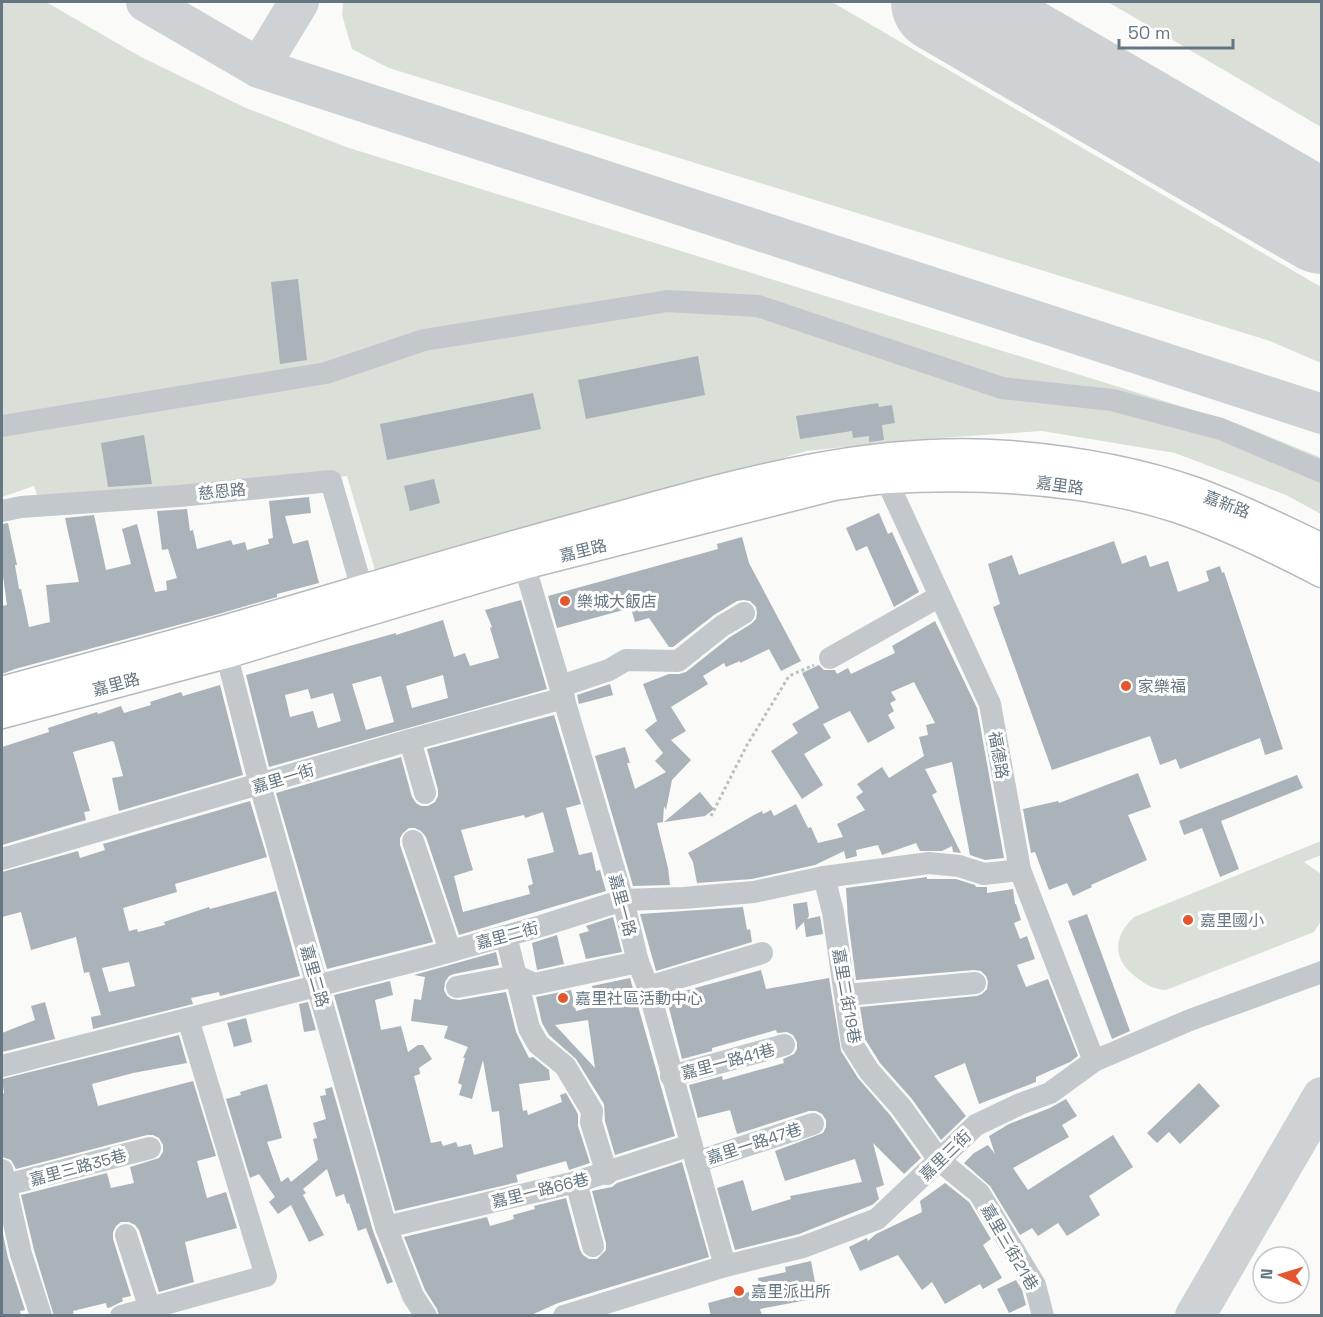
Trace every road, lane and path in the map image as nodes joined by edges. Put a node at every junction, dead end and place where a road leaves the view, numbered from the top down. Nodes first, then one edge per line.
1 (2, 426) edge
2 (886, 468) junction
3 (1322, 472) edge
4 (1127, 473) joint
5 (1176, 508) joint
6 (2, 512) edge
7 (1322, 548) edge
8 (521, 554) junction
9 (1322, 573) edge
10 (362, 590) junction
11 (940, 596) junction
12 (744, 613) dead end
13 (223, 643) junction
14 (830, 658) joint
15 (2, 691) edge
16 (562, 692) junction
17 (2, 714) edge
18 (410, 740) junction
19 (260, 785) junction
20 (424, 793) dead end
21 (711, 816) dead end
22 (413, 841) dead end
23 (2, 859) edge
24 (1020, 870) junction
25 (824, 877) junction
26 (622, 900) junction
27 (506, 936) junction
28 (450, 950) junction
29 (762, 953) dead end
30 (638, 962) junction
31 (1322, 972) edge
32 (517, 976) junction
33 (975, 983) dead end
34 (318, 986) junction
35 (457, 987) dead end
36 (648, 987) junction
37 (846, 995) junction
38 (188, 1019) junction
39 (784, 1045) dead end
40 (1094, 1061) junction
41 (2, 1066) edge
42 (671, 1076) junction
43 (813, 1124) dead end
44 (150, 1148) dead end
45 (693, 1154) junction
46 (940, 1161) junction
47 (607, 1174) junction
48 (4, 1178) edge
49 (576, 1182) junction
50 (386, 1227) junction
51 (126, 1235) dead end
52 (593, 1246) dead end
53 (11, 1257) edge
54 (726, 1266) junction
55 (150, 1309) junction
56 (41, 1316) edge
57 (121, 1316) edge
58 (426, 1316) edge
59 (564, 1316) edge
60 (1043, 1316) edge

1 - 3 street
2 - 4 main road, 嘉里路
2 - 5 main road, 嘉里路
2 - 8 main road, 嘉里路
2 - 11 street, 福德路
4 - 7 main road, 嘉新路
5 - 9 main road, 嘉新路
6 - 10 street, 慈恩路
8 - 10 main road, 嘉里路
8 - 13 main road, 嘉里路
8 - 16 street, 嘉里一路
10 - 13 main road, 嘉里路
11 - 14 street
11 - 24 street, 福德路
12 - 16 street, 嘉里一街
13 - 15 main road, 嘉里路
13 - 17 main road, 嘉里路
13 - 19 street, 嘉里二路
14 - 21 path
16 - 18 street, 嘉里一街
16 - 26 street, 嘉里一路
18 - 19 street, 嘉里一街
18 - 20 street
19 - 23 street, 嘉里一街
19 - 34 street, 嘉里二路
22 - 28 street
24 - 25 street, 嘉里二街
24 - 40 street, 福德路
25 - 26 street, 嘉里二街
25 - 37 street, 嘉里二街19巷
26 - 27 street, 嘉里二街
26 - 30 street, 嘉里一路
27 - 28 street, 嘉里二街
27 - 32 street
28 - 34 street, 嘉里二街
29 - 36 street
30 - 32 street
30 - 36 street, 嘉里一路
31 - 40 street, 嘉里三街
32 - 35 street
32 - 47 street
33 - 37 street
34 - 38 street, 嘉里二街
34 - 50 street, 嘉里二路
36 - 42 street, 嘉里一路
37 - 46 street, 嘉里二街19巷
38 - 41 street, 嘉里二街
38 - 55 street
39 - 42 street, 嘉里一路41巷
40 - 46 street, 嘉里三街
42 - 45 street, 嘉里一路
43 - 45 street, 嘉里一路47巷
44 - 48 street, 嘉里三路35巷
45 - 47 street, 嘉里一路66巷
45 - 54 street, 嘉里一路
46 - 54 street, 嘉里三街
46 - 60 street, 嘉里三街21巷
47 - 49 street, 嘉里一路66巷
48 - 53 street
49 - 50 street, 嘉里一路66巷
49 - 52 street
50 - 58 street, 嘉里二路
51 - 55 street
53 - 56 street
54 - 59 street, 嘉里三街
55 - 57 street

